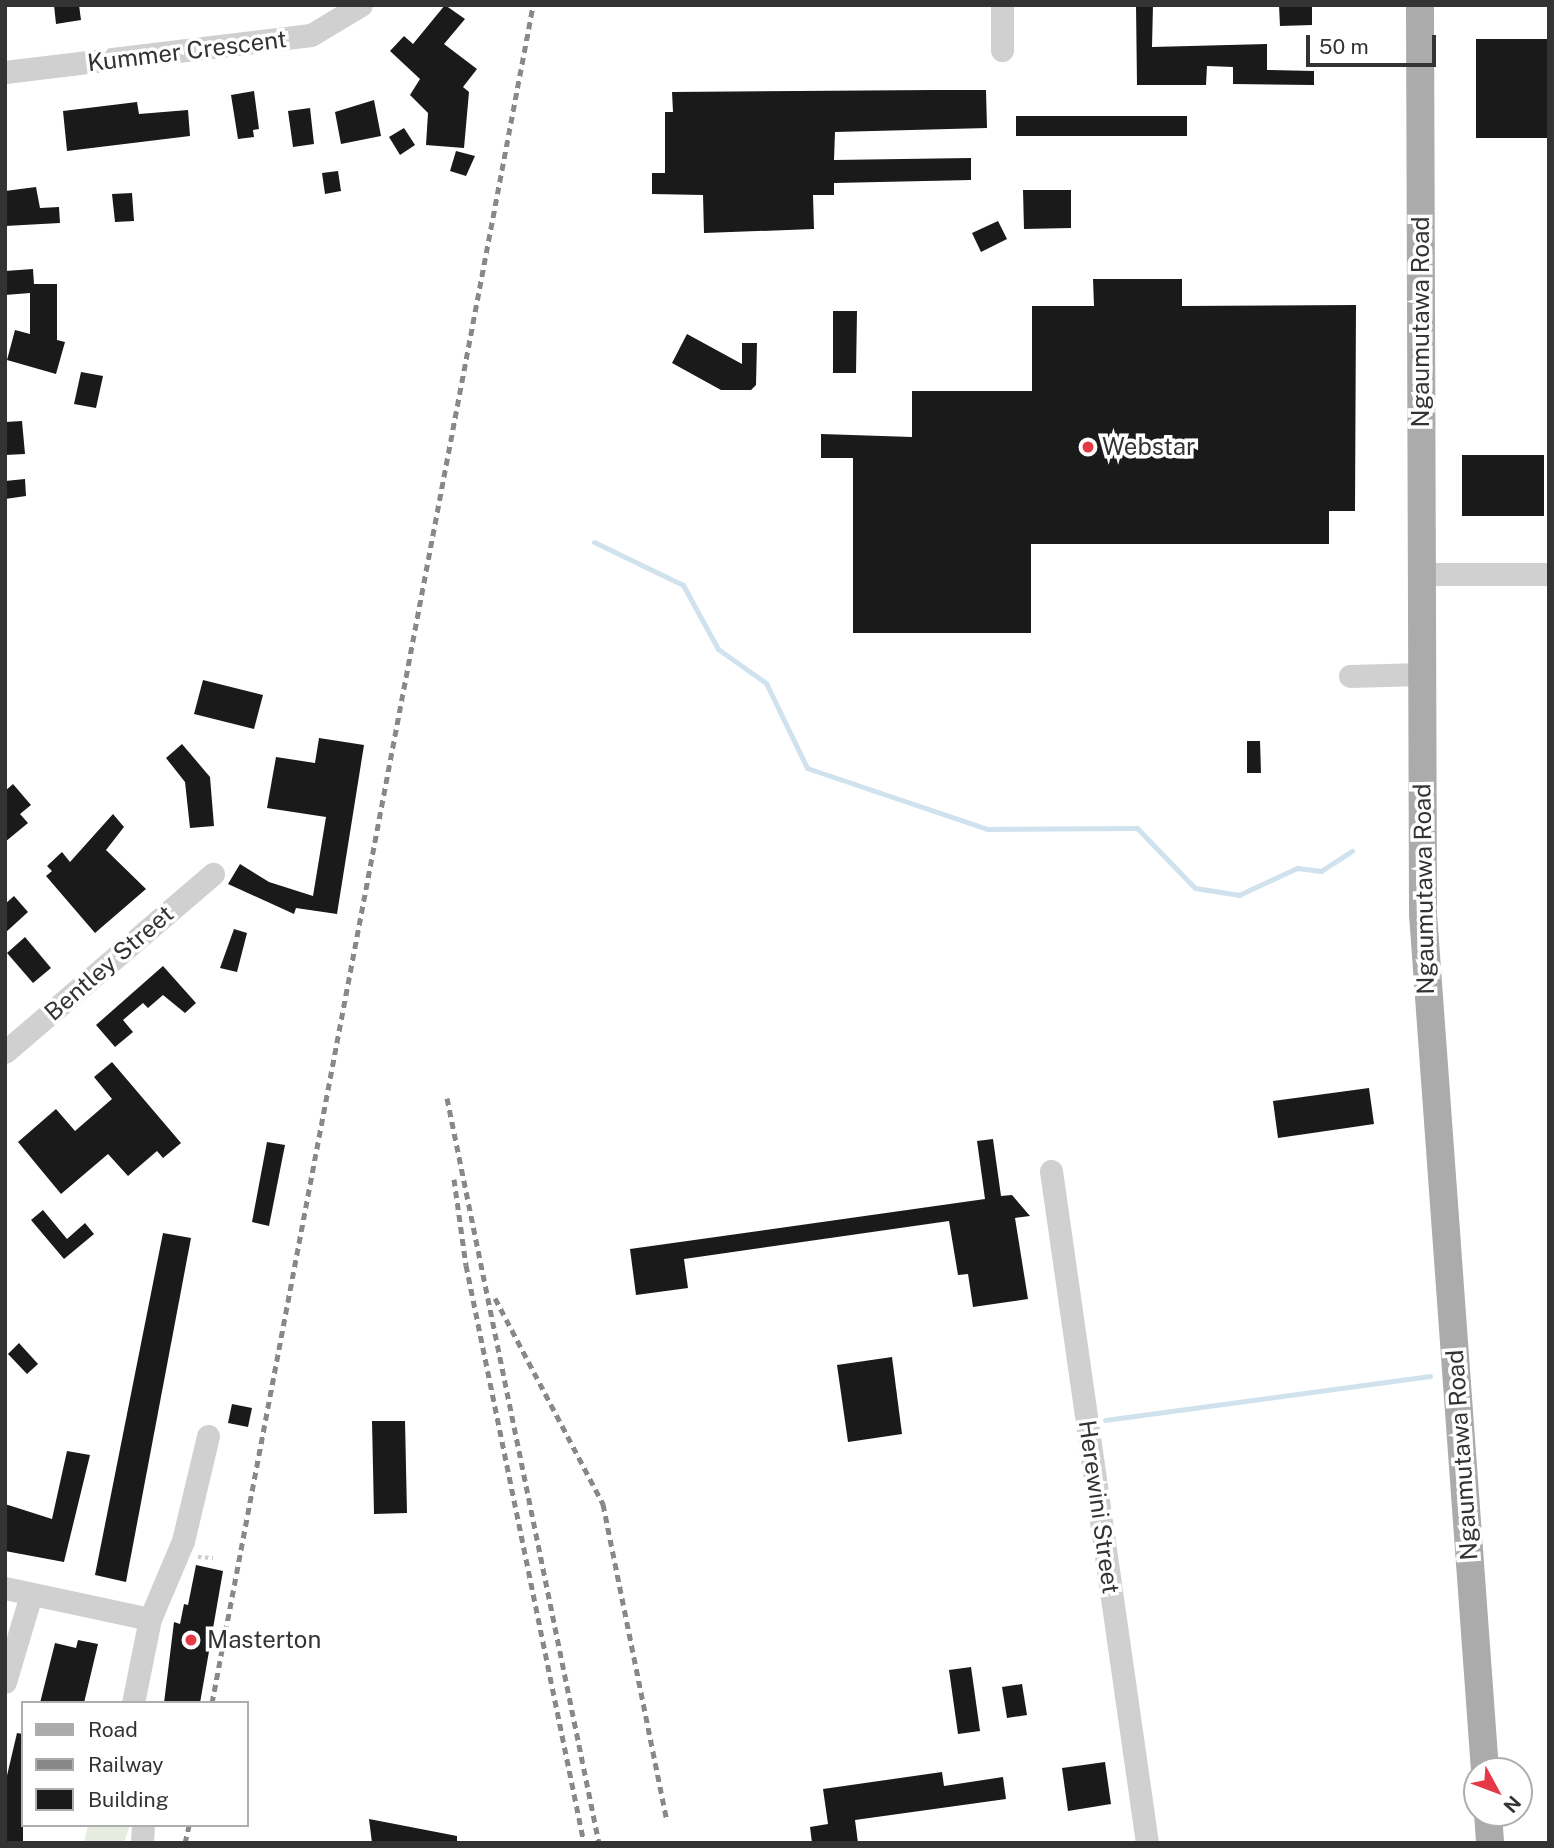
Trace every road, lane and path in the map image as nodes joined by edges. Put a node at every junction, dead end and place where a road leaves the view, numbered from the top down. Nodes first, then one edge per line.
1 (361, 5) edge
2 (1002, 5) edge
3 (1420, 5) edge
4 (1002, 50) dead end
5 (5, 72) edge
6 (1421, 574) junction
7 (1549, 574) edge
8 (1422, 674) junction
9 (1349, 676) dead end
10 (214, 874) dead end
11 (5, 1052) edge
12 (1051, 1171) dead end
13 (208, 1436) dead end
14 (5, 1588) edge
15 (31, 1595) junction
16 (150, 1619) junction
17 (5, 1682) edge
18 (133, 1701) edge
19 (1484, 1757) edge
20 (1147, 1843) edge

1 - 5 street, Kummer Crescent
2 - 4 street
3 - 6 main road, Ngaumutawa Road
6 - 7 street
6 - 8 main road, Ngaumutawa Road
8 - 9 street
8 - 19 main road, Ngaumutawa Road
10 - 11 street, Bentley Street
12 - 20 street, Herewini Street
13 - 16 street
14 - 15 street
15 - 16 street
15 - 17 street
16 - 18 street

